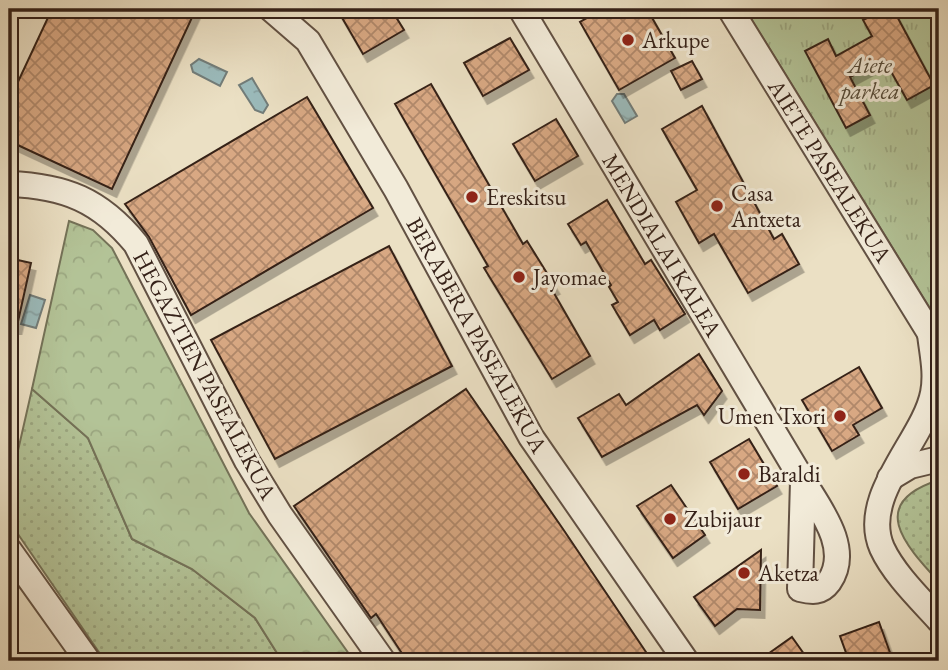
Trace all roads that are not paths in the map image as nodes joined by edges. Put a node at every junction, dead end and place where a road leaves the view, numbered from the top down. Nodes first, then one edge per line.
1 (271, 9) edge
2 (522, 9) edge
3 (730, 9) edge
4 (9, 184) edge
5 (936, 345) edge
6 (939, 459) edge
7 (890, 478) junction
8 (803, 481) dead end
9 (9, 550) edge
10 (939, 621) edge
11 (88, 661) edge
12 (383, 661) edge
13 (686, 661) edge

1 - 13 street, BERABERA PASEALEKUA
2 - 8 street, MENDIALAI KALEA
3 - 5 street, AIETE PASEALEKUA
4 - 12 street, HEGAZTIEN PASEALEKUA
5 - 7 street
6 - 7 street
7 - 10 street
9 - 11 street

